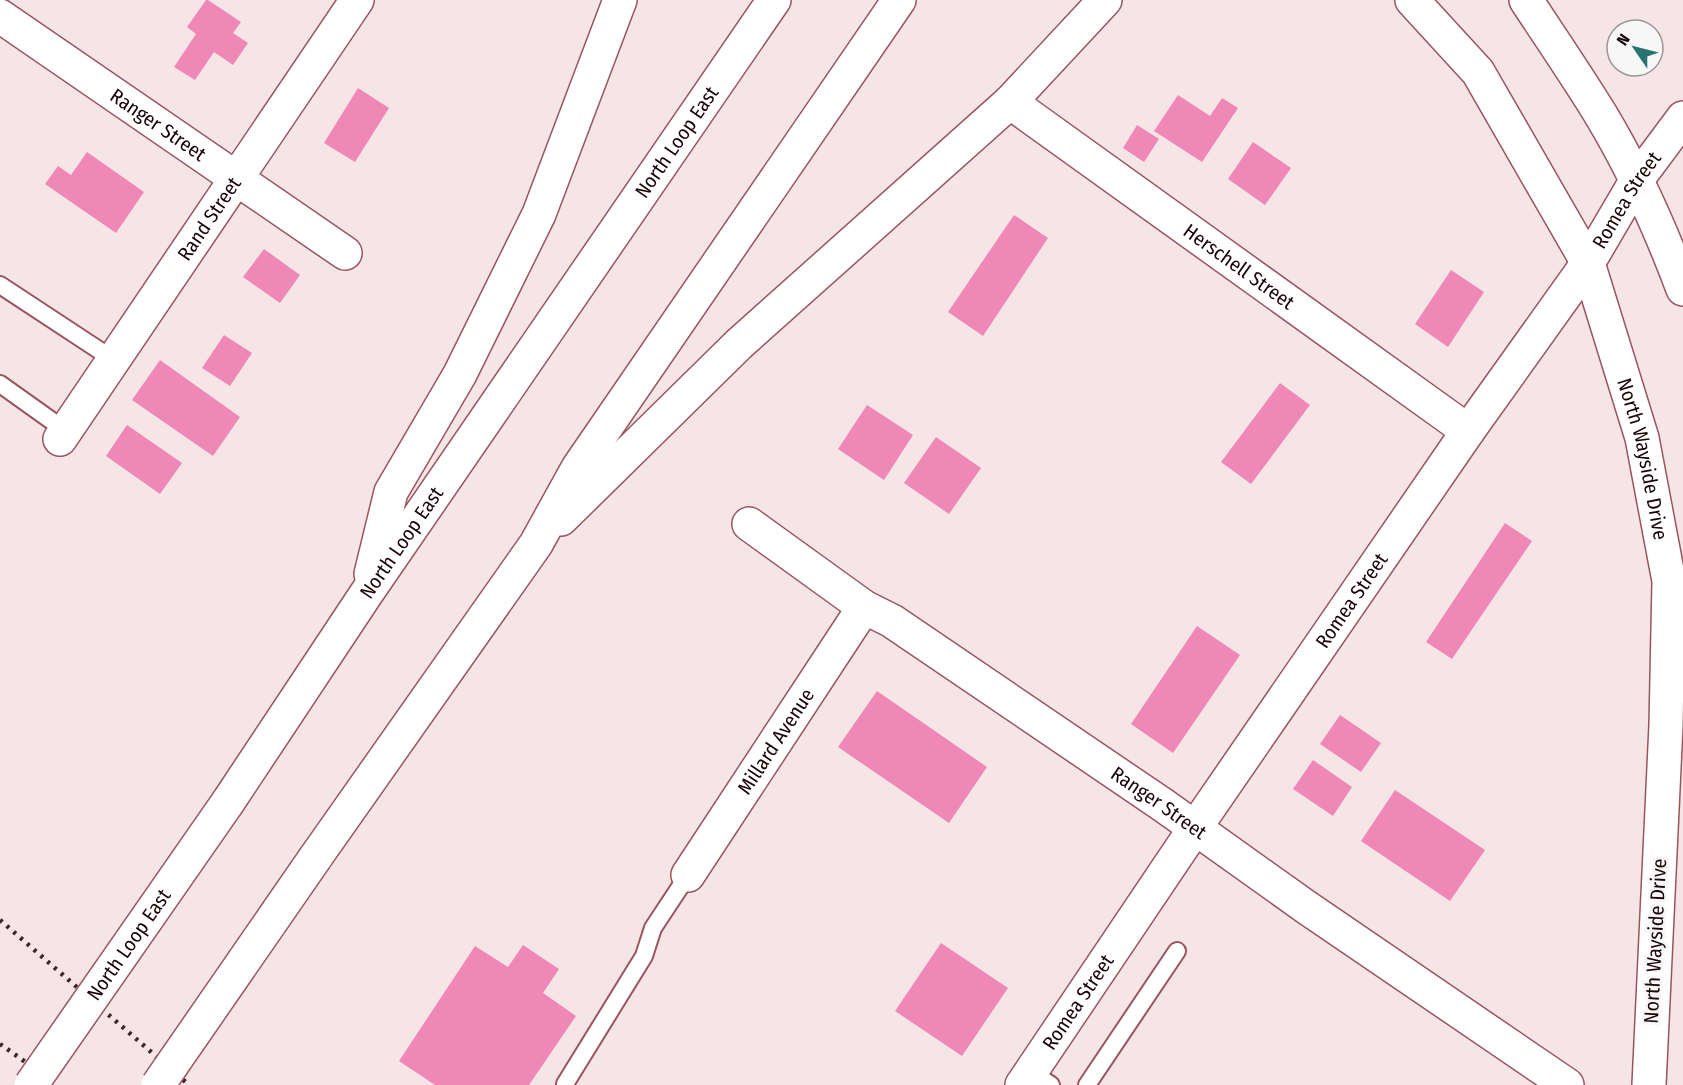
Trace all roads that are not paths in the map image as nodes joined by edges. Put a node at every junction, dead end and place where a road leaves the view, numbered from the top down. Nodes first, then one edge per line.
1 (357, 0) edge
2 (620, 0) edge
3 (774, 0) edge
4 (898, 0) edge
5 (1105, 0) edge
6 (1412, 0) edge
7 (1526, 0) edge
8 (0, 16) edge
9 (1010, 102) junction
10 (1683, 118) edge
11 (235, 179) junction
12 (1636, 182) junction
13 (345, 253) dead end
14 (1588, 263) junction
15 (0, 285) edge
16 (1683, 289) edge
17 (114, 360) junction
18 (0, 384) edge
19 (1468, 431) junction
20 (63, 435) joint
21 (749, 524) dead end
22 (536, 544) junction
23 (1676, 585) edge
24 (366, 594) junction
25 (864, 607) junction
26 (1195, 828) junction
27 (688, 875) joint
28 (1177, 951) dead end
29 (1035, 1081) edge
30 (565, 1084) edge
31 (31, 1085) edge
32 (158, 1085) edge
33 (1088, 1085) edge
34 (1566, 1085) edge
35 (1648, 1085) edge

1 - 11 main road, Rand Street
2 - 24 main road
3 - 24 main road, North Loop East
4 - 22 main road
5 - 9 main road
6 - 14 main road, North Wayside Drive
7 - 12 main road
8 - 11 main road, Ranger Street
9 - 19 main road, Herschell Street
9 - 22 main road
10 - 12 main road, Romea Street
11 - 13 main road, Ranger Street
11 - 17 main road, Rand Street
12 - 14 main road, Romea Street
12 - 16 main road
14 - 19 main road, Romea Street
14 - 23 main road, North Wayside Drive
15 - 17 lane
17 - 20 main road, Rand Street
18 - 20 lane
19 - 26 main road, Romea Street
21 - 25 main road, Ranger Street
22 - 32 main road, bridge
23 - 35 main road, North Wayside Drive
24 - 31 main road, North Loop East, bridge
25 - 26 main road, Ranger Street
25 - 27 main road, Millard Avenue
26 - 29 main road, Romea Street
26 - 34 main road, Ranger Street
27 - 30 lane
28 - 33 lane

